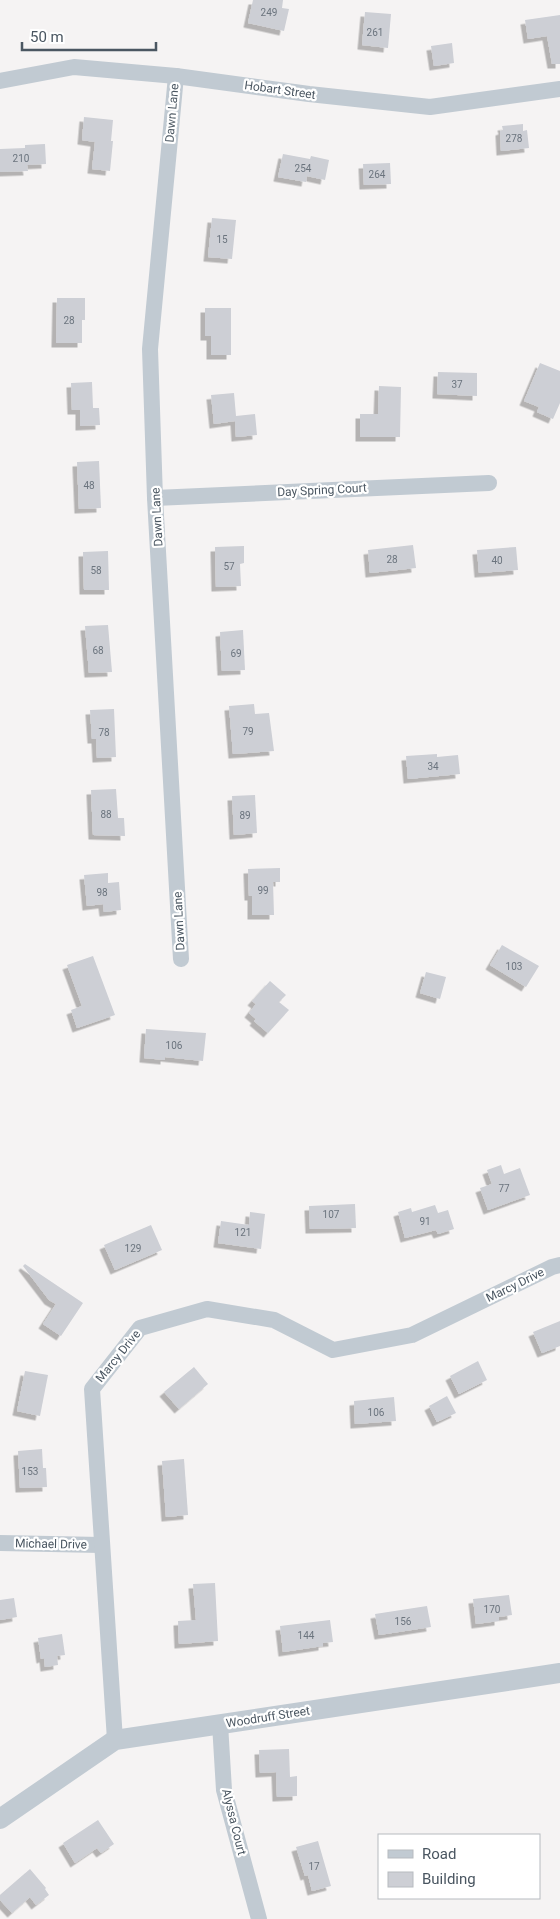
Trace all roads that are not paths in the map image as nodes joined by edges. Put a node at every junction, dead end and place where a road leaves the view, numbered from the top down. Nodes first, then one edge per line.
1 (176, 76) junction
2 (0, 81) edge
3 (560, 89) edge
4 (489, 483) dead end
5 (156, 498) junction
6 (181, 959) dead end
7 (560, 1265) edge
8 (0, 1543) edge
9 (101, 1545) junction
10 (560, 1673) edge
11 (220, 1724) junction
12 (115, 1740) junction
13 (0, 1819) edge
14 (259, 1919) edge

1 - 2 street, Hobart Street
1 - 3 street, Hobart Street
1 - 5 street, Dawn Lane
4 - 5 street, Day Spring Court
5 - 6 street, Dawn Lane
7 - 9 street, Marcy Drive
8 - 9 street, Michael Drive
9 - 12 street, Marcy Drive
10 - 11 street, Woodruff Street
11 - 12 street, Woodruff Street
11 - 14 street, Alyssa Court
12 - 13 street, Woodruff Street

